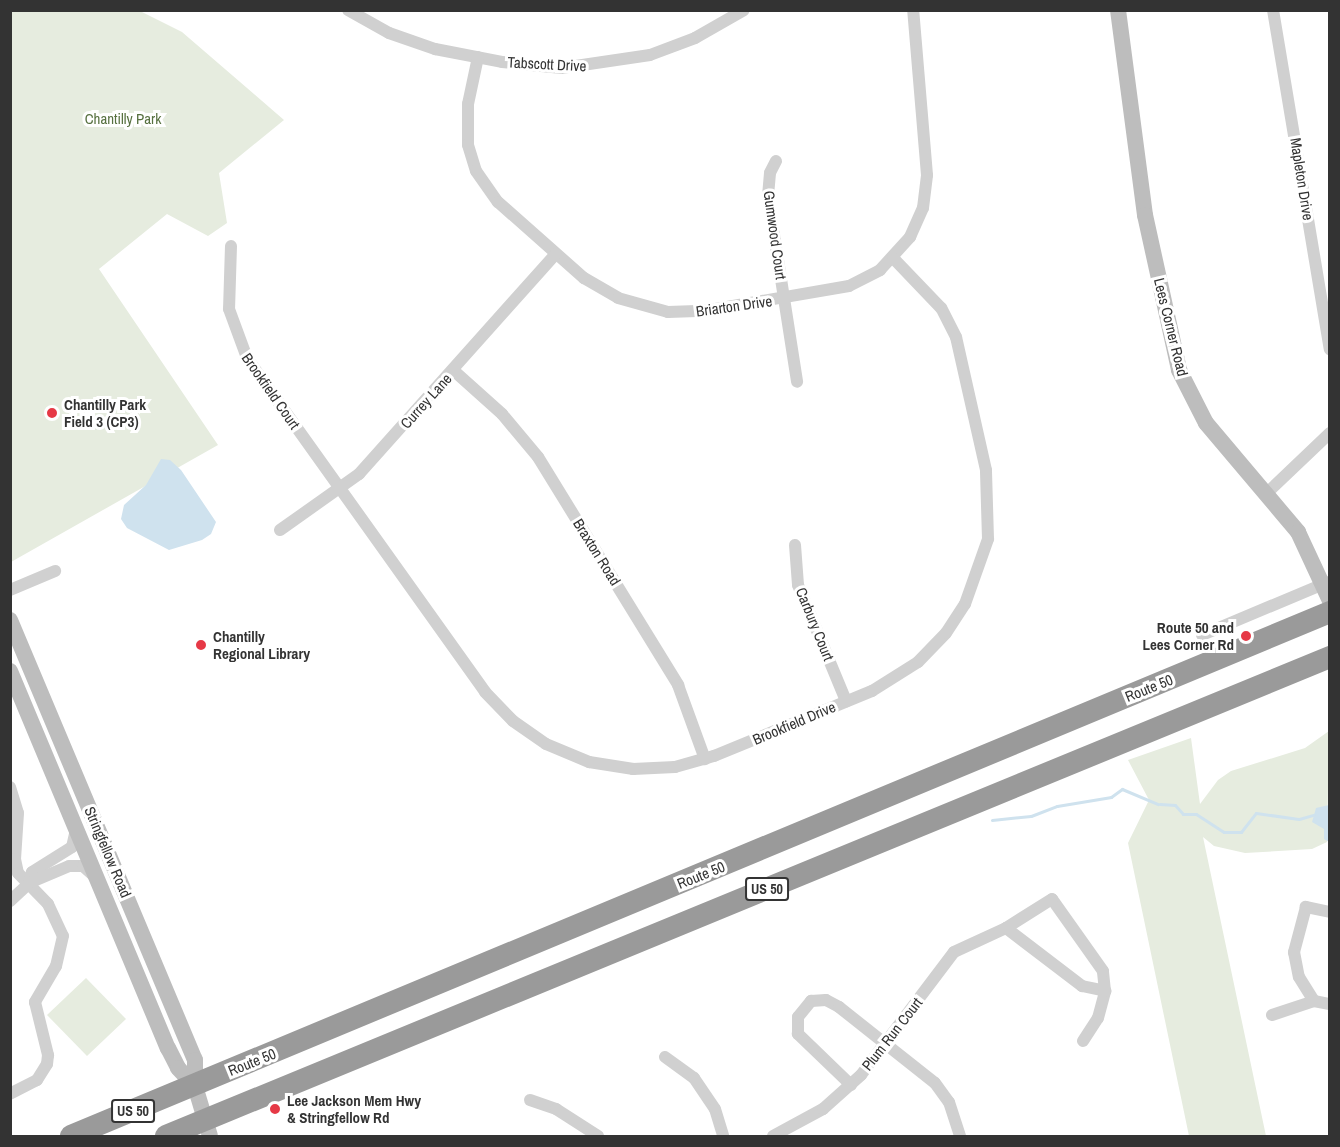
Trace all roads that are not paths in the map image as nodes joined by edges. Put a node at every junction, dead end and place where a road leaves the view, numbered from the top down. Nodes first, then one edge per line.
1 (348, 10) edge
2 (744, 10) edge
3 (913, 10) edge
4 (1118, 10) edge
5 (1273, 10) edge
6 (478, 57) junction
7 (776, 161) dead end
8 (231, 246) dead end
9 (556, 254) junction
10 (893, 258) junction
11 (785, 298) junction
12 (1329, 349) edge
13 (453, 370) junction
14 (797, 382) dead end
15 (1329, 433) edge
16 (340, 489) junction
17 (1268, 492) junction
18 (280, 530) dead end
19 (795, 545) dead end
20 (55, 571) dead end
21 (1326, 583) edge
22 (10, 590) edge
23 (1329, 601) edge
24 (1329, 612) edge
25 (10, 620) edge
26 (1202, 634) dead end
27 (1329, 657) edge
28 (10, 671) edge
29 (846, 701) junction
30 (705, 759) junction
31 (10, 787) edge
32 (75, 825) junction
33 (29, 883) junction
34 (100, 884) junction
35 (10, 901) edge
36 (1329, 912) edge
37 (1006, 928) junction
38 (1105, 991) junction
39 (1314, 1001) junction
40 (1329, 1004) edge
41 (1272, 1015) dead end
42 (1083, 1041) dead end
43 (885, 1046) junction
44 (665, 1057) dead end
45 (851, 1085) junction
46 (195, 1086) junction
47 (10, 1094) edge
48 (530, 1100) dead end
49 (208, 1130) edge
50 (71, 1137) edge
51 (166, 1137) edge
52 (598, 1137) edge
53 (723, 1137) edge
54 (773, 1137) edge
55 (960, 1137) edge

1 - 6 street, Tabscott Drive
2 - 6 street, Tabscott Drive
3 - 10 street, Briarton Drive
4 - 17 main road, Lees Corner Road
5 - 12 street, Mapleton Drive
6 - 9 street, Briarton Drive
7 - 11 street, Gumwood Court
8 - 16 street, Brookfield Court
9 - 11 street, Briarton Drive
9 - 13 street, Currey Lane
10 - 11 street, Briarton Drive
10 - 29 street, Brookfield Drive
11 - 14 street, Gumwood Court
13 - 16 street, Currey Lane
13 - 30 street, Braxton Road
15 - 17 street
16 - 18 street, Currey Lane
16 - 30 street, Brookfield Drive
17 - 21 main road, Lees Corner Road
19 - 29 street, Carbury Court
20 - 22 street
21 - 23 main road, Lees Corner Road
21 - 26 street
24 - 46 highway, Route 50 / US 50
25 - 46 main road, Stringfellow Road
27 - 49 highway, US 50
28 - 32 main road, Stringfellow Road
29 - 30 street, Brookfield Drive
31 - 33 street
32 - 33 street
32 - 34 main road, Stringfellow Road
33 - 34 street
33 - 35 street
33 - 47 street
34 - 46 main road, Stringfellow Road
36 - 39 street
37 - 38 street
37 - 38 street, Plum Run Court
37 - 43 street, Plum Run Court
38 - 42 street
39 - 40 street
39 - 41 street
43 - 45 street, Plum Run Court
43 - 45 street
43 - 55 street
44 - 53 street
45 - 54 street, Plum Run Court
46 - 49 main road, Stringfellow Road
46 - 50 highway, Route 50 / US 50
48 - 52 street
49 - 51 highway, US 50

